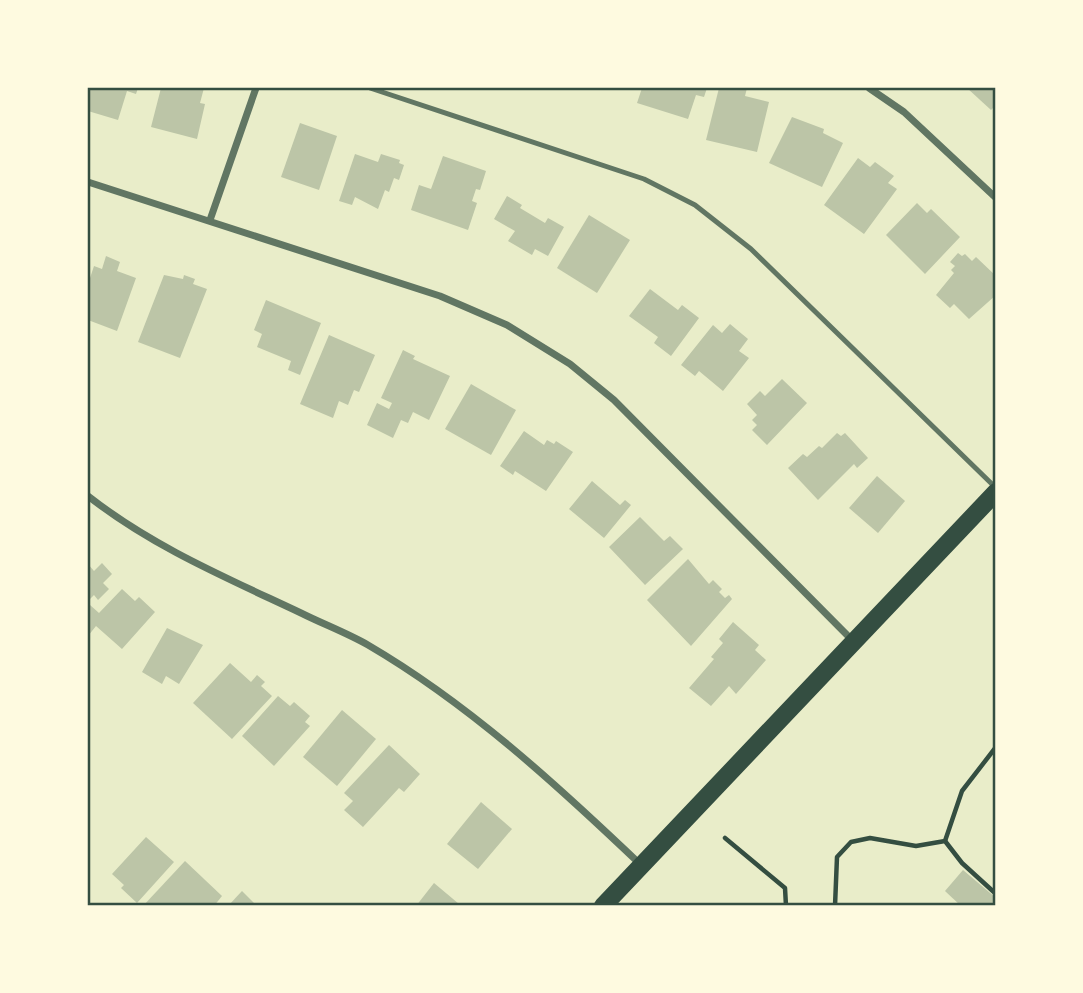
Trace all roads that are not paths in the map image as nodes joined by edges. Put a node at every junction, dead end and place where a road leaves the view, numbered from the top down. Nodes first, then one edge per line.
1 (256, 88) edge
2 (370, 88) edge
3 (869, 88) edge
4 (88, 182) edge
5 (996, 198) edge
6 (210, 220) junction
7 (996, 490) edge
8 (88, 496) edge
9 (853, 641) junction
10 (641, 864) junction
11 (603, 905) edge

1 - 6 street
2 - 7 lane
3 - 5 street
4 - 6 street
6 - 9 street
7 - 9 main road
8 - 10 street
9 - 10 main road
10 - 11 main road

